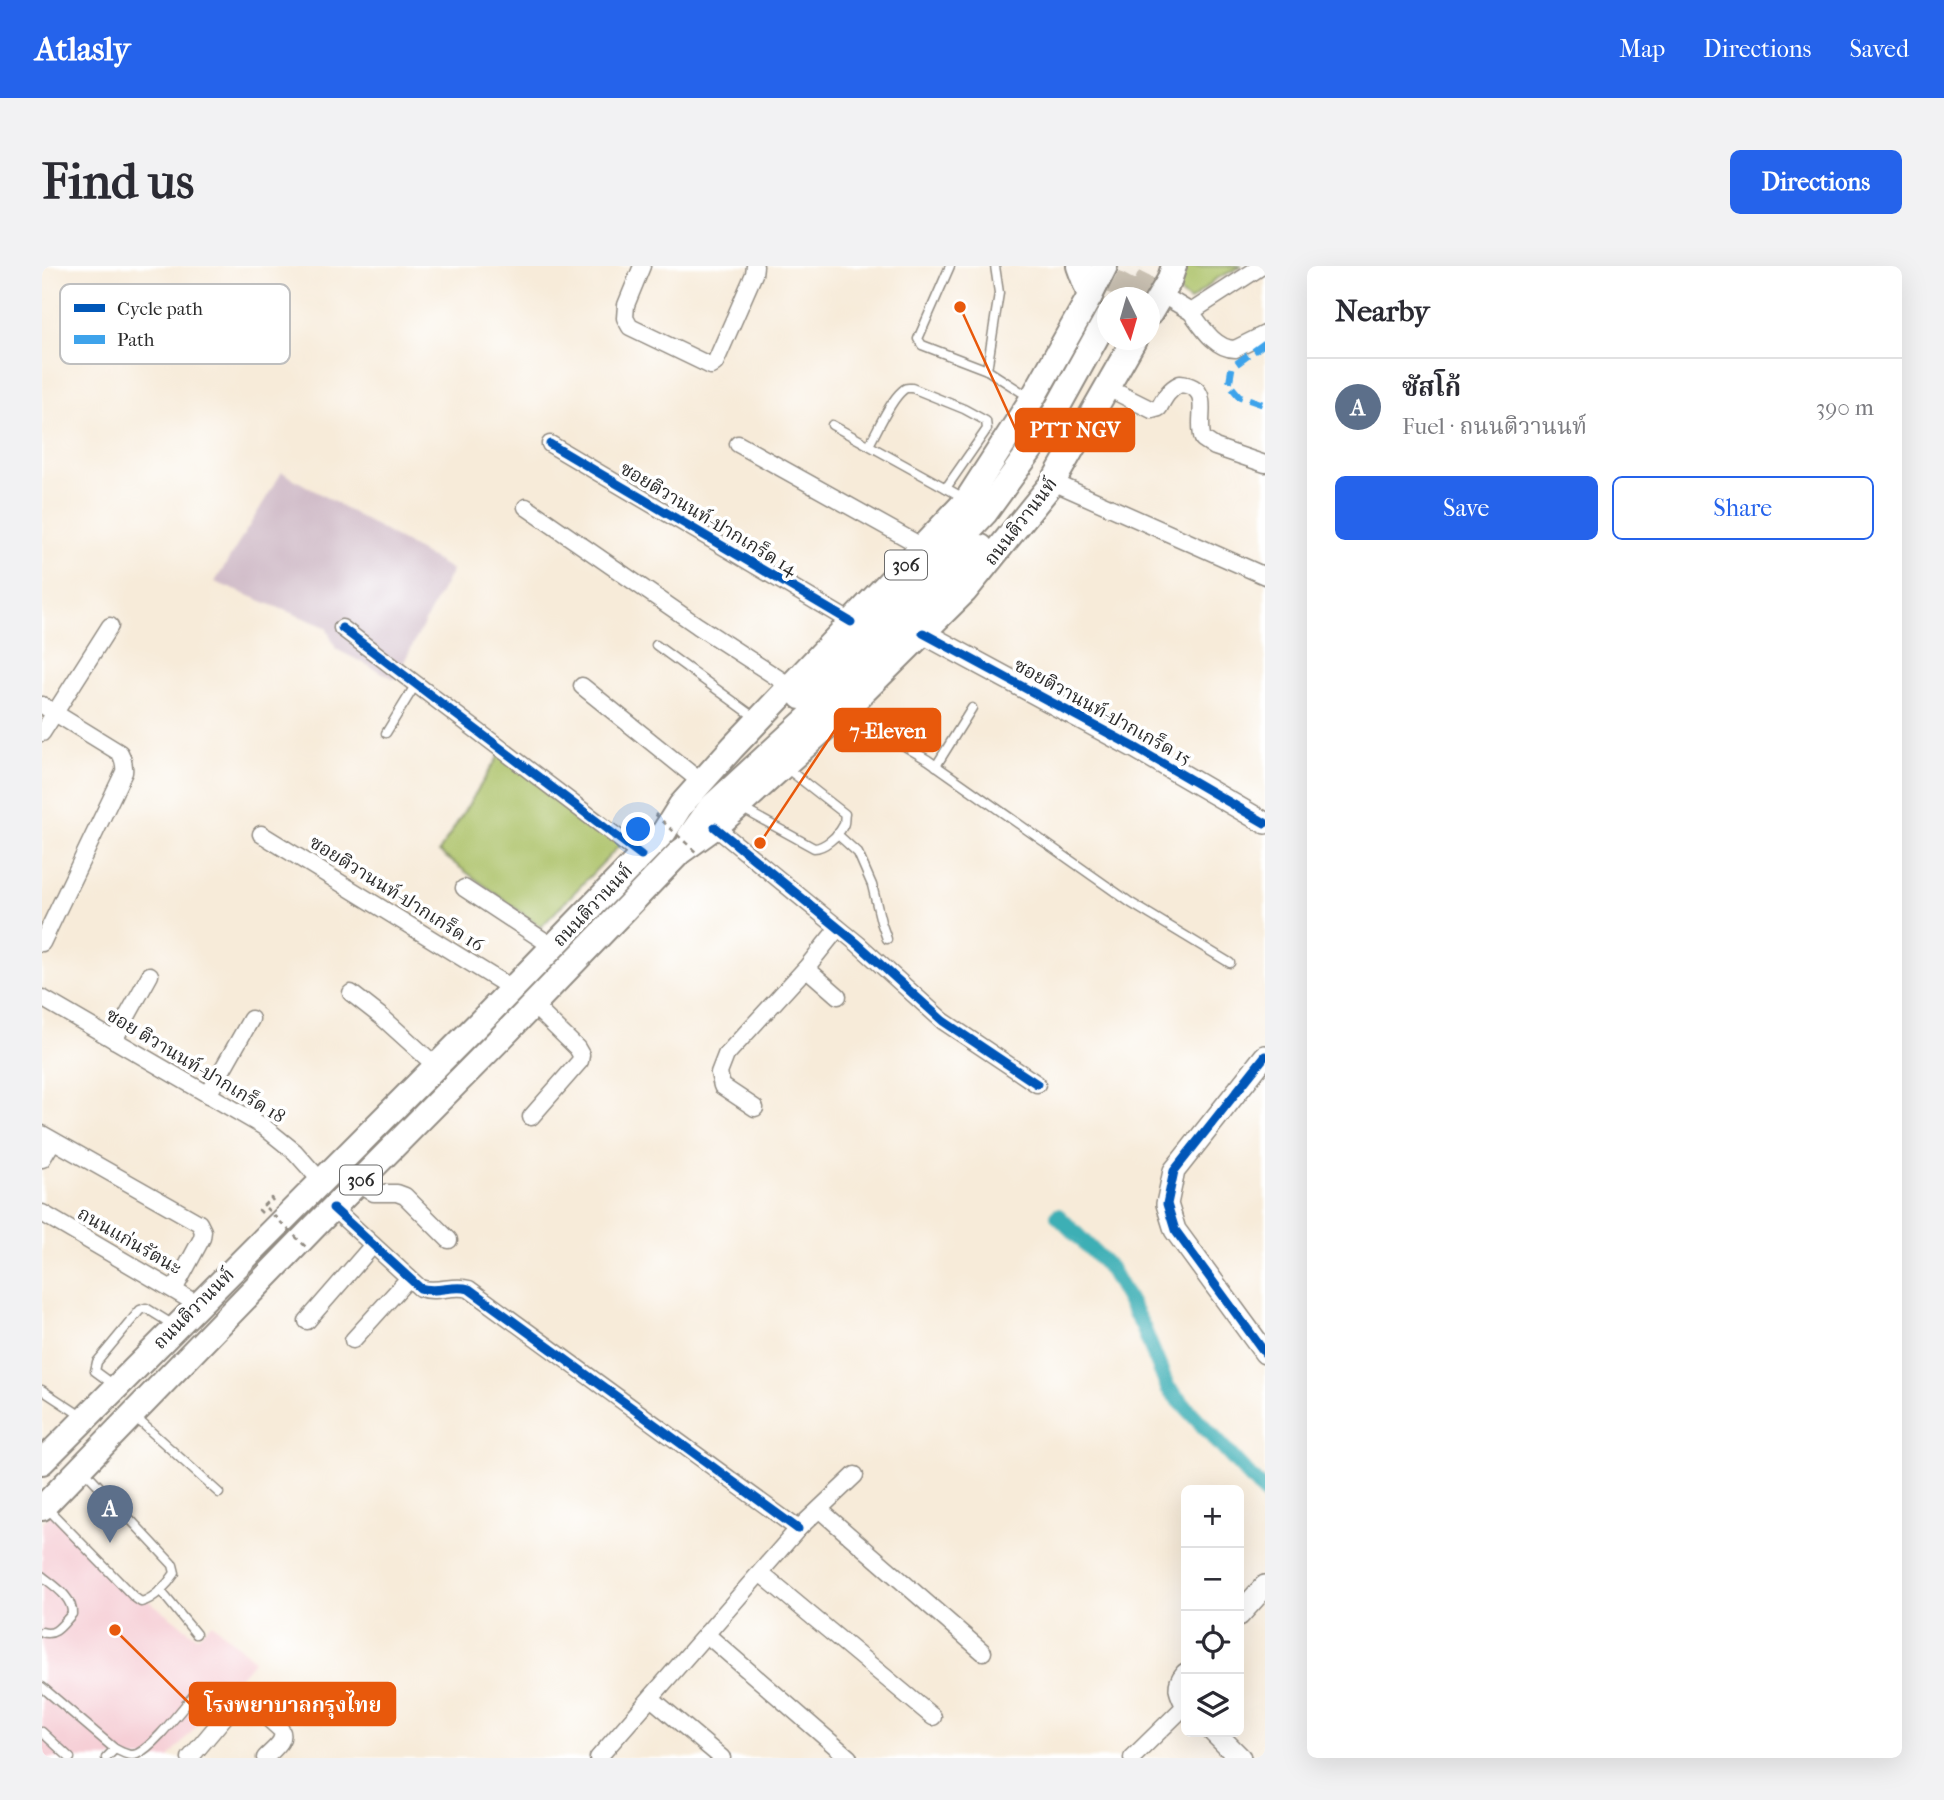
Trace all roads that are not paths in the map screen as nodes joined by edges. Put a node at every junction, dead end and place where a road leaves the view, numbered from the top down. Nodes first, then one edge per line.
1 (642, 266) edge
2 (755, 266) edge
3 (950, 266) edge
4 (995, 266) edge
5 (1080, 266) edge
6 (1105, 266) edge
7 (1262, 269) edge
8 (1167, 284) edge
9 (1090, 296) junction
10 (1191, 312) junction
11 (1265, 334) edge
12 (1097, 336) edge
13 (1111, 350) edge
14 (1128, 350) edge
15 (987, 370) junction
16 (1106, 387) junction
17 (1032, 399) junction
18 (832, 425) dead end
19 (550, 444) dead end
20 (738, 444) dead end
21 (869, 445) junction
22 (1265, 464) edge
23 (1053, 482) junction
24 (946, 488) junction
25 (967, 500) junction
26 (526, 507) dead end
27 (923, 547) junction
28 (1265, 576) edge
29 (850, 622) junction
30 (110, 626) dead end
31 (342, 628) dead end
32 (923, 633) junction
33 (656, 645) dead end
34 (416, 684) junction
35 (582, 686) dead end
36 (790, 686) junction
37 (48, 708) edge
38 (972, 708) dead end
39 (845, 710) junction
40 (758, 720) junction
41 (42, 733) edge
42 (386, 733) dead end
43 (784, 766) junction
44 (936, 766) junction
45 (701, 782) junction
46 (737, 806) junction
47 (660, 823) junction
48 (1265, 823) edge
49 (715, 827) junction
50 (261, 834) dead end
51 (837, 834) junction
52 (689, 853) junction
53 (641, 855) junction
54 (464, 888) dead end
55 (838, 928) junction
56 (887, 939) dead end
57 (42, 943) edge
58 (552, 946) junction
59 (1230, 963) dead end
60 (806, 968) junction
61 (150, 975) dead end
62 (511, 988) junction
63 (351, 993) dead end
64 (838, 996) dead end
65 (42, 998) edge
66 (533, 1005) junction
67 (251, 1019) dead end
68 (114, 1040) junction
69 (1265, 1056) edge
70 (436, 1066) junction
71 (1037, 1084) dead end
72 (208, 1095) junction
73 (755, 1108) dead end
74 (530, 1117) dead end
75 (48, 1137) edge
76 (42, 1159) edge
77 (320, 1180) junction
78 (359, 1183) junction
79 (333, 1208) junction
80 (42, 1213) edge
81 (449, 1240) dead end
82 (373, 1245) junction
83 (409, 1278) junction
84 (174, 1290) junction
85 (197, 1304) junction
86 (307, 1321) dead end
87 (176, 1326) junction
88 (353, 1340) dead end
89 (1265, 1353) edge
90 (116, 1386) junction
91 (42, 1390) edge
92 (132, 1415) junction
93 (86, 1419) junction
94 (44, 1457) edge
95 (82, 1468) junction
96 (855, 1475) dead end
97 (219, 1493) dead end
98 (44, 1507) edge
99 (820, 1510) junction
100 (798, 1530) junction
101 (760, 1573) junction
102 (42, 1576) edge
103 (1265, 1586) edge
104 (160, 1590) junction
105 (1243, 1611) edge
106 (42, 1632) edge
107 (196, 1634) dead end
108 (706, 1634) junction
109 (984, 1652) dead end
110 (42, 1687) edge
111 (193, 1696) dead end
112 (651, 1698) junction
113 (1181, 1710) edge
114 (933, 1717) dead end
115 (42, 1732) edge
116 (1219, 1737) edge
117 (116, 1749) junction
118 (70, 1758) edge
119 (106, 1758) edge
120 (190, 1758) edge
121 (265, 1758) edge
122 (599, 1758) edge
123 (722, 1758) edge
124 (849, 1758) edge
125 (1132, 1758) edge
126 (1240, 1758) edge

1 - 2 street
3 - 15 lane
4 - 15 lane
5 - 9 main road
6 - 9 main road, ถนนติวานนท์ / 306
7 - 10 street
8 - 10 street
9 - 17 main road, ถนนติวานนท์ / 306
10 - 11 street
12 - 47 main road, 306
13 - 52 main road, 306
14 - 16 main road, ถนนติวานนท์ / 306
15 - 17 lane
16 - 22 street
16 - 23 main road, ถนนติวานนท์ / 306
17 - 25 main road, ถนนติวานนท์ / 306
18 - 21 lane
19 - 29 street, ซอยติวานนท์-ปากเกร็ด 14
20 - 27 street
21 - 24 lane
21 - 24 lane
23 - 28 street
23 - 32 main road, ถนนติวานนท์ / 306
24 - 25 lane
25 - 27 main road, ถนนติวานนท์ / 306
26 - 36 street
27 - 29 main road, ถนนติวานนท์ / 306
29 - 36 main road, ถนนติวานนท์ / 306
30 - 37 street
31 - 34 street
32 - 39 main road, ถนนติวานนท์ / 306
32 - 48 street, ซอยติวานนท์-ปากเกร็ด 15
33 - 40 lane
34 - 42 lane
34 - 53 street
35 - 45 street
36 - 40 main road, ถนนติวานนท์ / 306
37 - 41 street
37 - 57 street
38 - 44 lane
39 - 43 main road, ถนนติวานนท์ / 306
39 - 44 lane
40 - 45 main road, ถนนติวานนท์ / 306
43 - 46 main road, ถนนติวานนท์ / 306
43 - 51 lane
44 - 59 lane
45 - 47 main road, ถนนติวานนท์ / 306
46 - 49 main road, ถนนติวานนท์ / 306
46 - 51 lane
47 - 53 main road, ถนนติวานนท์ / 306
49 - 52 main road, ถนนติวานนท์ / 306
49 - 55 street
50 - 62 street, ซอยติวานนท์-ปากเกร็ด 16
51 - 56 lane
52 - 66 main road, ถนนติวานนท์ / 306
53 - 58 main road, ถนนติวานนท์ / 306
54 - 58 street
55 - 60 street
55 - 71 street
58 - 62 main road, ถนนติวานนท์ / 306
60 - 64 street
60 - 73 street
61 - 68 street
62 - 70 main road, ถนนติวานนท์ / 306
63 - 70 street
65 - 68 street, ซอย ติวานนท์-ปากเกร็ด 18
66 - 74 street
66 - 78 main road, ถนนติวานนท์ / 306
67 - 72 street
68 - 72 street, ซอย ติวานนท์-ปากเกร็ด 18
69 - 89 street
70 - 77 main road, ถนนติวานนท์ / 306
72 - 77 street, ซอย ติวานนท์-ปากเกร็ด 18
75 - 76 street
75 - 84 street
77 - 85 main road, ถนนติวานนท์ / 306
78 - 79 main road, ถนนติวานนท์ / 306
78 - 81 street
79 - 82 street
79 - 92 main road, ถนนติวานนท์ / 306
80 - 84 street, ถนนแก่นรัตนะ
82 - 83 street
82 - 86 street
83 - 88 street
83 - 100 street
84 - 85 street, ถนนแก่นรัตนะ
85 - 87 main road, ถนนติวานนท์ / 306
87 - 90 main road, ถนนติวานนท์ / 306
87 - 90 lane
90 - 93 main road, ถนนติวานนท์ / 306
91 - 93 lane
92 - 95 main road, ถนนติวานนท์ / 306
92 - 97 lane
93 - 94 main road, ถนนติวานนท์ / 306
95 - 98 main road, ถนนติวานนท์ / 306
95 - 104 lane
96 - 99 street
98 - 104 lane
99 - 100 street
99 - 109 street
100 - 101 street
101 - 108 street
101 - 114 street
102 - 106 lane
103 - 105 street
104 - 107 lane
108 - 112 street
108 - 124 street
110 - 117 lane
111 - 117 lane
112 - 122 street
112 - 123 street
113 - 125 street
115 - 118 lane
116 - 126 street
117 - 119 lane
120 - 121 street

